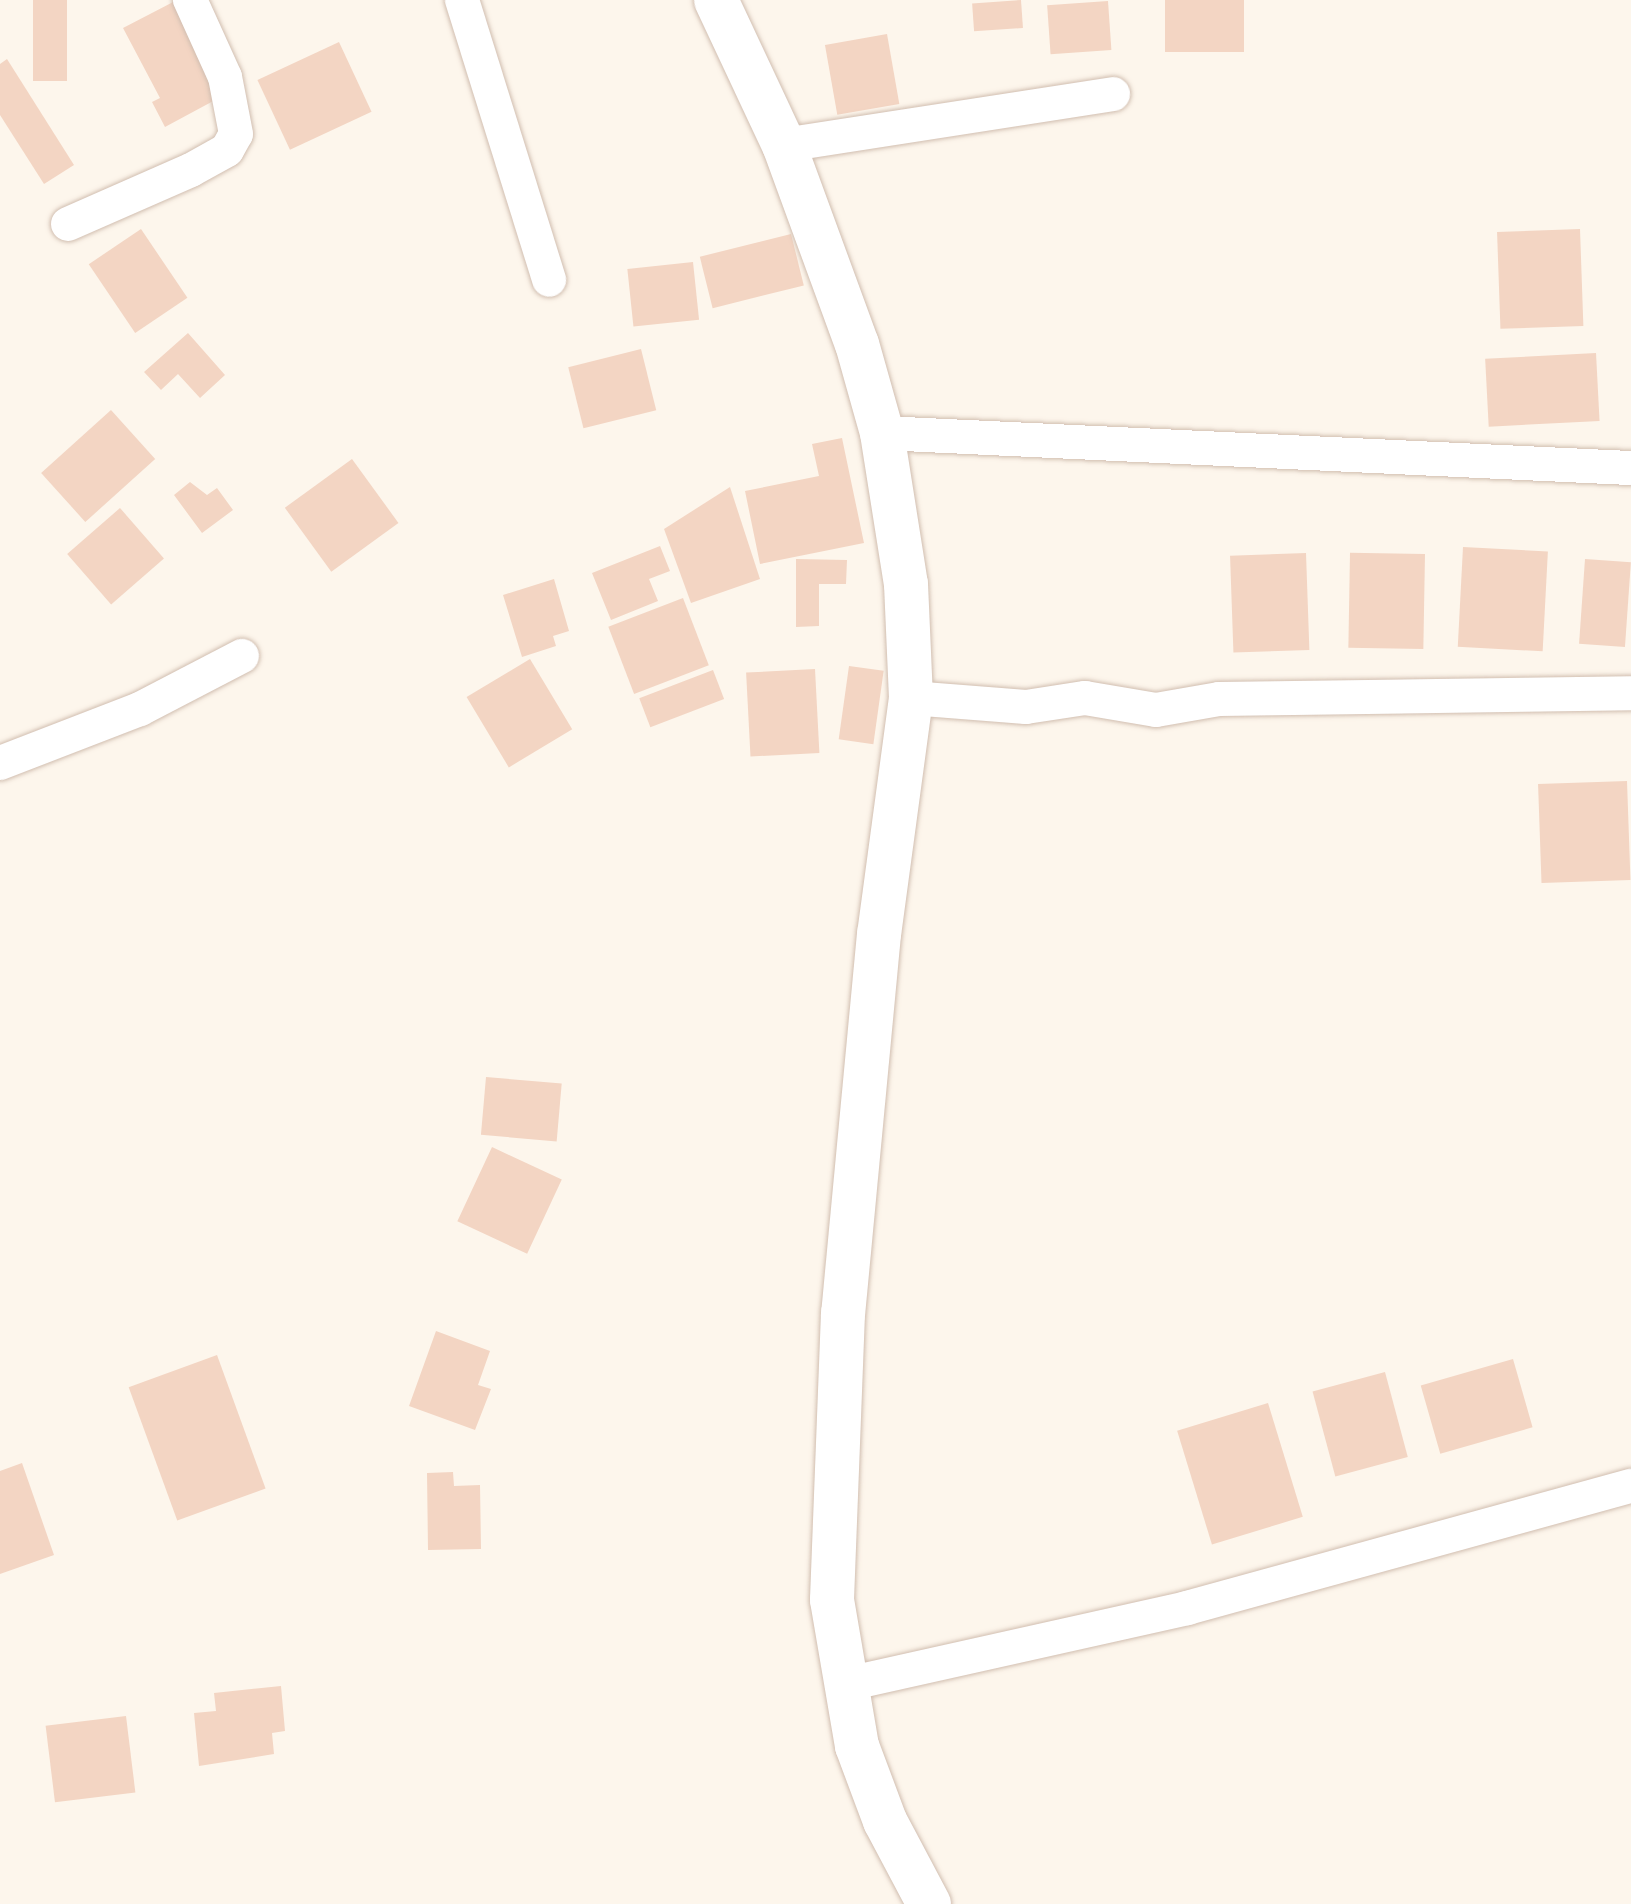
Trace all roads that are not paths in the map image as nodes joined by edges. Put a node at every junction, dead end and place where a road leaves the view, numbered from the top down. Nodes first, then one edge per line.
1 (190, 0) edge
2 (462, 0) edge
3 (720, 1) edge
4 (1113, 94) dead end
5 (784, 145) junction
6 (68, 224) dead end
7 (549, 280) dead end
8 (882, 433) junction
9 (1631, 468) edge
10 (242, 656) dead end
11 (1631, 693) edge
12 (911, 698) junction
13 (0, 763) edge
14 (1631, 1486) edge
15 (843, 1685) junction
16 (929, 1904) edge

1 - 6 street
2 - 7 street
3 - 5 street
4 - 5 street
5 - 8 street
8 - 9 street
8 - 12 street
10 - 13 street
11 - 12 street
12 - 15 street
14 - 15 street
15 - 16 street

